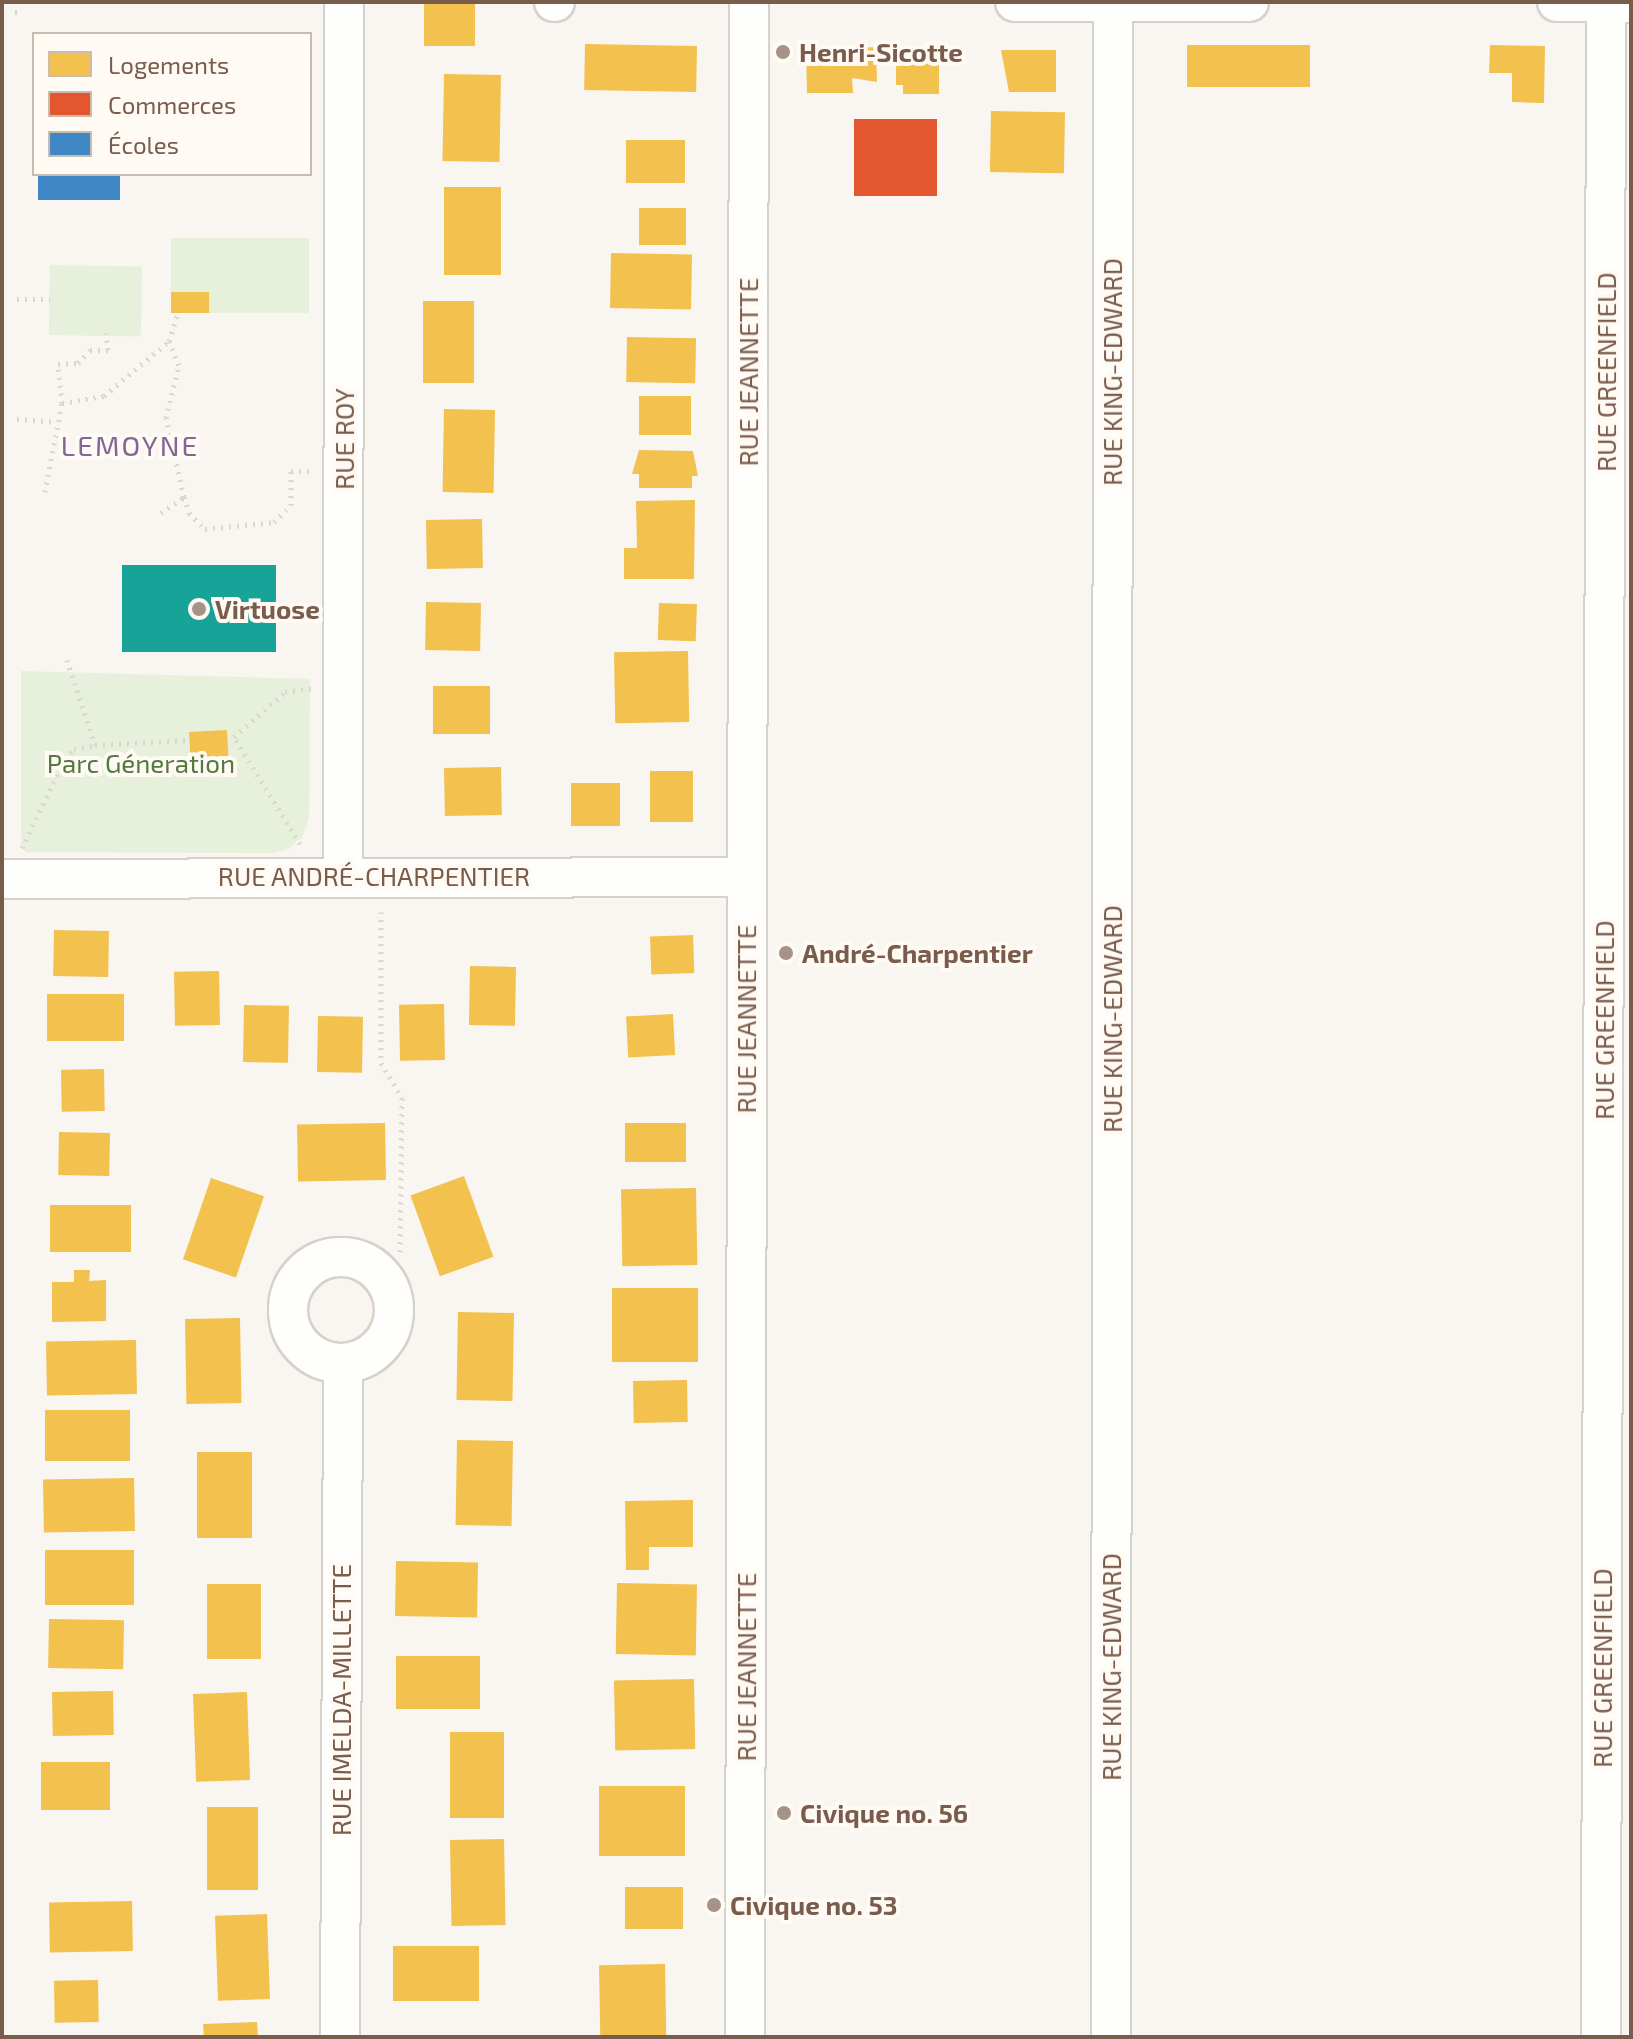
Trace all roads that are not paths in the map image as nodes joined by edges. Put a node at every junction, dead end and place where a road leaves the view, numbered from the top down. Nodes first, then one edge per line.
1 (344, 2) edge
2 (749, 2) edge
3 (1015, 2) edge
4 (1249, 2) edge
5 (1557, 2) edge
6 (1113, 3) edge
7 (1606, 3) edge
8 (1631, 3) edge
9 (11, 866) edge
10 (343, 875) junction
11 (746, 877) junction
12 (1618, 1048) edge
13 (343, 1364) dead end
14 (340, 2037) edge
15 (745, 2037) edge
16 (1111, 2037) edge
17 (1601, 2037) edge

1 - 10 street, RUE ROY
2 - 11 street, RUE JEANNETTE
3 - 6 street
4 - 6 street
5 - 7 street
6 - 16 street, RUE KING-EDWARD
7 - 8 street
7 - 12 street, RUE GREENFIELD
9 - 10 street, RUE ANDRÉ-CHARPENTIER
10 - 11 street, RUE ANDRÉ-CHARPENTIER
11 - 15 street, RUE JEANNETTE
12 - 17 street, RUE GREENFIELD
13 - 14 street, RUE IMELDA-MILLETTE

